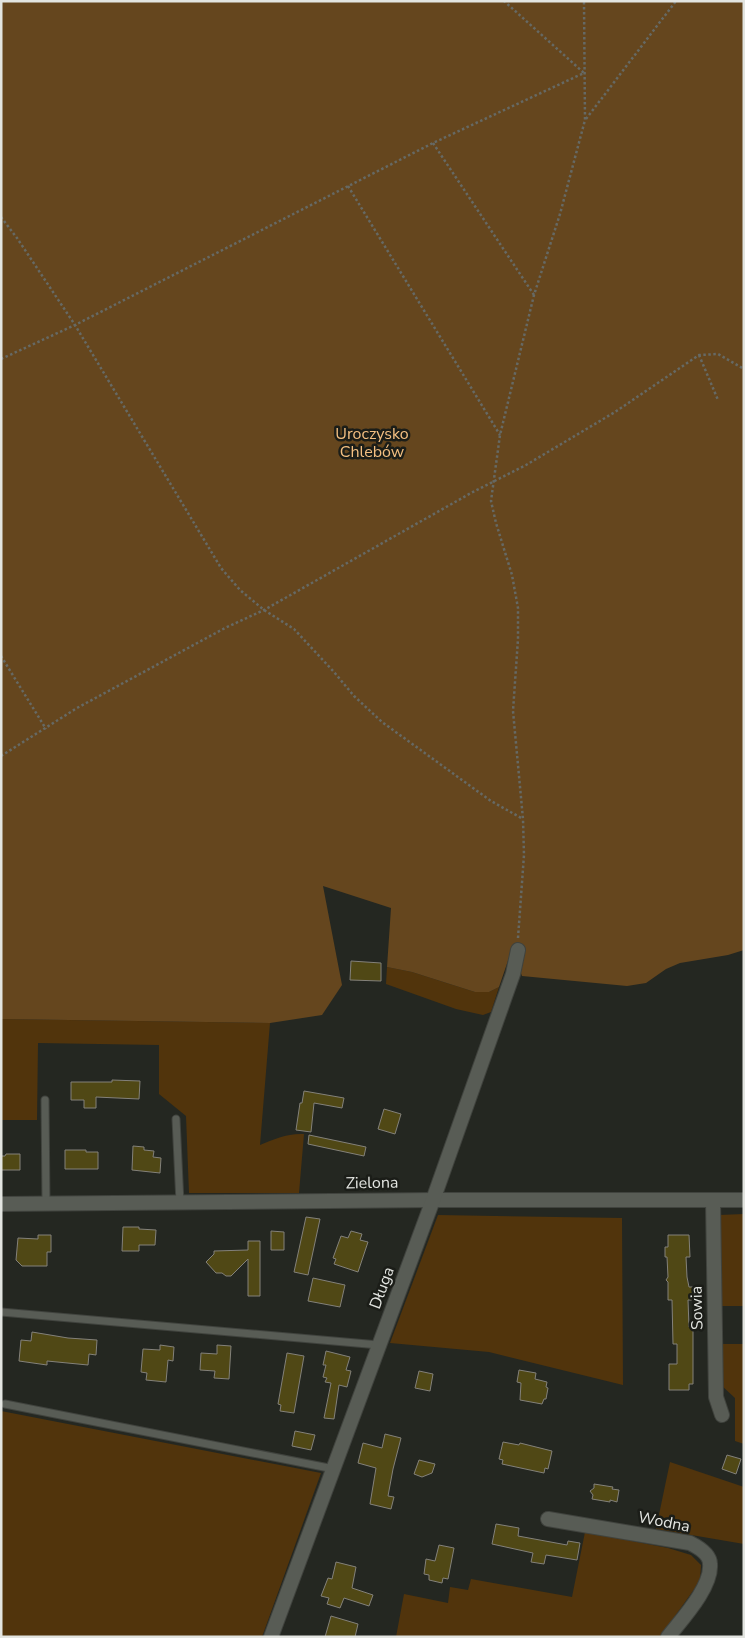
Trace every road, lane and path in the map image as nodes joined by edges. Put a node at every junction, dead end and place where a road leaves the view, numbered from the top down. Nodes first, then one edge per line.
1 (504, 1) edge
2 (584, 1) edge
3 (676, 1) edge
4 (584, 73) junction
5 (585, 120) junction
6 (433, 143) junction
7 (348, 186) junction
8 (1, 217) edge
9 (534, 296) junction
10 (75, 325) junction
11 (698, 356) junction
12 (1, 359) edge
13 (744, 369) edge
14 (718, 400) dead end
15 (500, 435) junction
16 (493, 483) junction
17 (264, 610) junction
18 (1, 656) edge
19 (46, 729) junction
20 (1, 756) edge
21 (524, 820) junction
22 (518, 950) joint
23 (45, 1100) dead end
24 (176, 1119) dead end
25 (434, 1200) junction
26 (713, 1200) junction
27 (744, 1200) edge
28 (180, 1203) junction
29 (1, 1204) edge
30 (46, 1204) junction
31 (1, 1312) edge
32 (380, 1345) junction
33 (5, 1404) dead end
34 (722, 1415) dead end
35 (334, 1469) junction
36 (548, 1519) dead end
37 (271, 1637) edge
38 (668, 1637) edge

1 - 4 path
2 - 4 path
3 - 5 path
4 - 5 path
4 - 6 path
5 - 9 path
6 - 7 path
6 - 9 path
7 - 10 path
7 - 15 path
8 - 10 path
9 - 15 path
10 - 12 path
10 - 17 path
11 - 13 path
11 - 14 path
11 - 16 path
15 - 16 path
16 - 17 path
16 - 21 path
17 - 19 path
17 - 21 path
18 - 19 path
19 - 20 path
21 - 22 path
22 - 25 street, Długa
23 - 30 lane
24 - 28 lane
25 - 26 street, Zielona
25 - 28 street, Zielona
25 - 32 street, Długa
26 - 27 street, Zielona
26 - 34 street, Sowia
28 - 30 street, Zielona
29 - 30 street, Zielona
31 - 32 lane
32 - 35 street, Długa
33 - 35 lane
35 - 37 street, Długa
36 - 38 street, Wodna

